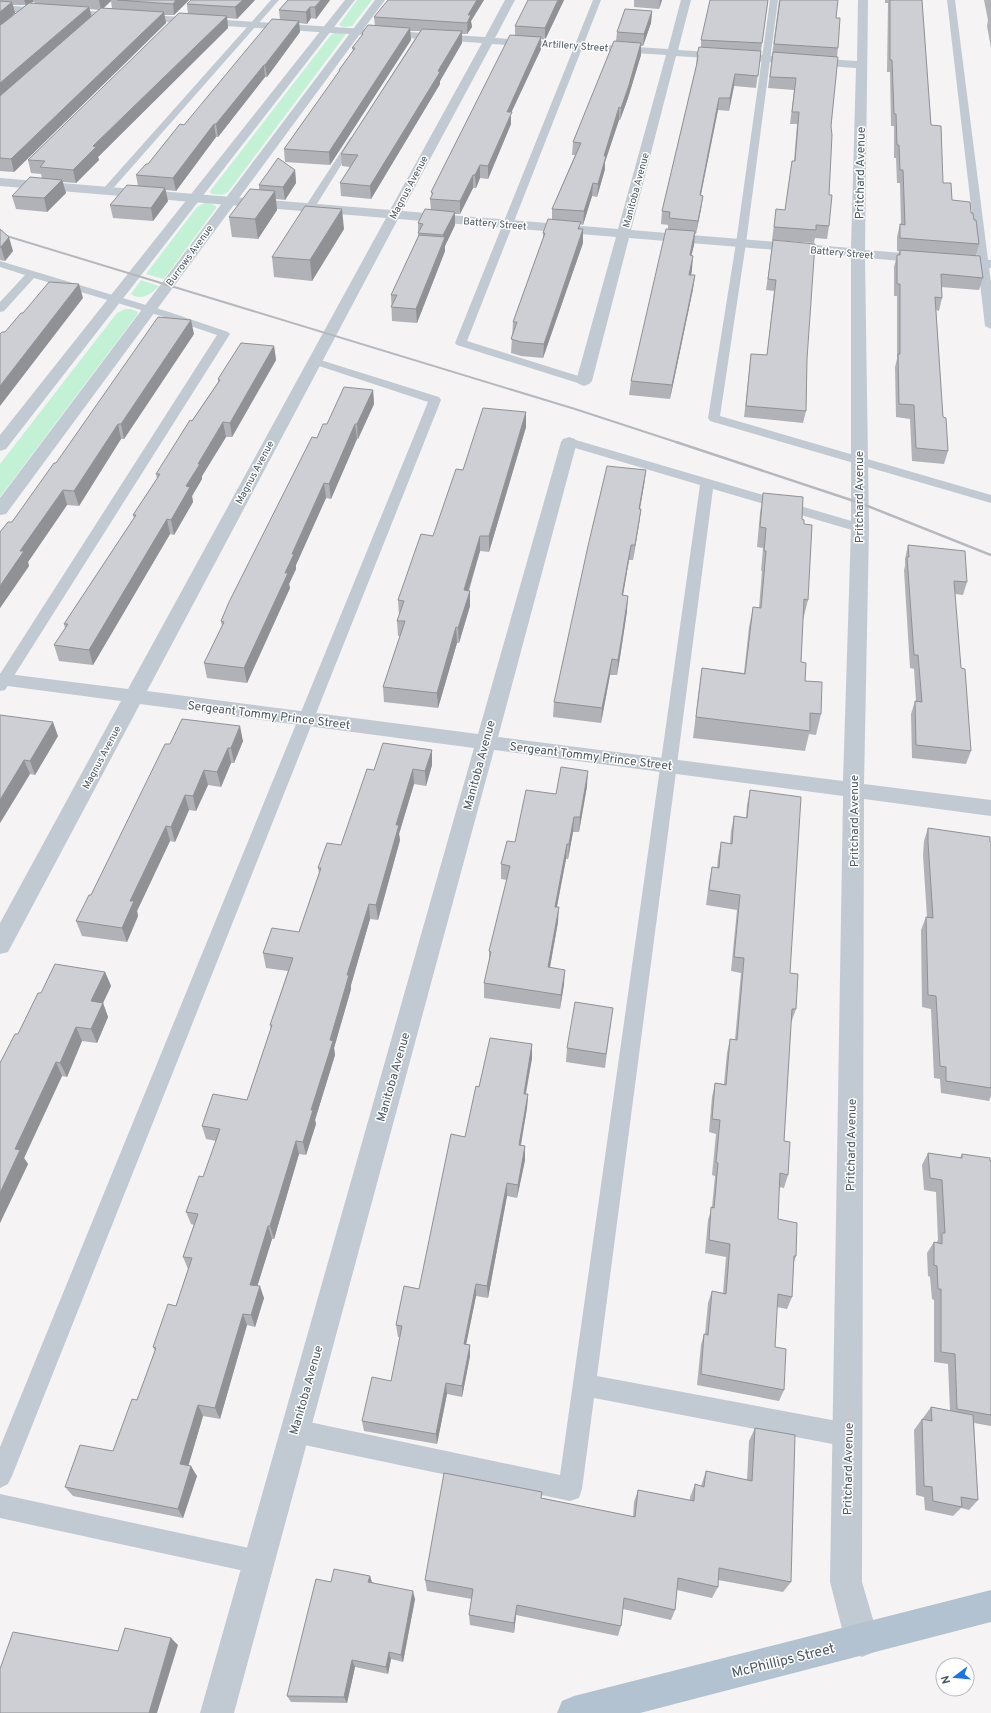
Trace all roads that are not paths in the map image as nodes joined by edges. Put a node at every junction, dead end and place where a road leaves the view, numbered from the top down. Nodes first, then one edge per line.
1 (41, 0) edge
2 (275, 0) edge
3 (350, 0) edge
4 (380, 0) edge
5 (510, 0) edge
6 (597, 0) edge
7 (686, 0) edge
8 (774, 0) edge
9 (863, 0) edge
10 (951, 0) edge
11 (0, 8) edge
12 (188, 9) edge
13 (29, 10) junction
14 (106, 11) junction
15 (178, 19) junction
16 (16, 20) edge
17 (254, 24) junction
18 (91, 25) edge
19 (327, 29) junction
20 (166, 30) edge
21 (356, 31) junction
22 (420, 35) junction
23 (488, 40) junction
24 (578, 46) junction
25 (412, 48) edge
26 (673, 52) junction
27 (767, 58) junction
28 (862, 64) junction
29 (357, 133) edge
30 (23, 172) dead end
31 (6, 183) edge
32 (106, 191) junction
33 (193, 198) junction
34 (229, 201) junction
35 (310, 207) junction
36 (394, 215) junction
37 (508, 224) junction
38 (624, 233) junction
39 (741, 243) junction
40 (858, 253) junction
41 (0, 264) edge
42 (987, 264) edge
43 (32, 273) junction
44 (116, 299) junction
45 (0, 309) edge
46 (149, 310) junction
47 (991, 326) edge
48 (314, 361) junction
49 (584, 381) joint
50 (569, 442) joint
51 (0, 446) edge
52 (860, 461) junction
53 (707, 483) junction
54 (991, 499) edge
55 (0, 510) edge
56 (860, 528) junction
57 (1, 682) edge
58 (133, 697) junction
59 (306, 719) junction
60 (486, 743) junction
61 (668, 766) junction
62 (854, 791) junction
63 (991, 808) edge
64 (0, 945) edge
65 (584, 1385) junction
66 (295, 1431) junction
67 (848, 1435) junction
68 (0, 1476) edge
69 (0, 1506) edge
70 (258, 1562) junction
71 (991, 1606) edge
72 (862, 1640) junction
73 (217, 1713) edge
74 (574, 1713) edge

1 - 13 street
2 - 17 lane
3 - 19 street
4 - 21 street, Burrows Avenue
5 - 23 street, Magnus Avenue
6 - 24 lane
7 - 26 street, Manitoba Avenue
8 - 27 lane
9 - 28 street, Pritchard Avenue
10 - 42 lane
11 - 13 street, Artillery Street
12 - 15 street
13 - 14 street, Artillery Street
13 - 16 street
14 - 15 street, Artillery Street
14 - 18 lane
15 - 17 street, Artillery Street
15 - 20 street
17 - 19 street, Artillery Street
17 - 32 lane
19 - 21 street, Artillery Street
19 - 33 street
21 - 22 street, Artillery Street
21 - 34 street, Burrows Avenue
22 - 23 street, Artillery Street
22 - 25 lane
23 - 24 street, Artillery Street
23 - 36 street, Magnus Avenue
24 - 26 street, Artillery Street
24 - 37 lane
26 - 27 street, Artillery Street
26 - 38 street, Manitoba Avenue
27 - 28 street, Artillery Street
27 - 39 lane
28 - 40 street, Pritchard Avenue
29 - 35 lane
30 - 31 street
31 - 32 street, Battery Street
32 - 33 street, Battery Street
33 - 34 street, Battery Street
33 - 44 street
34 - 35 street, Battery Street
34 - 46 street, Burrows Avenue
35 - 36 street, Battery Street
36 - 37 street, Battery Street
36 - 48 street, Magnus Avenue
37 - 38 street, Battery Street
37 - 49 lane
38 - 39 street, Battery Street
38 - 49 street, Manitoba Avenue
39 - 40 street, Battery Street
39 - 52 lane
40 - 42 street, Battery Street
40 - 52 street, Pritchard Avenue
41 - 43 lane
42 - 47 lane
43 - 44 lane
43 - 45 lane
44 - 46 lane
44 - 51 street
46 - 55 street, Burrows Avenue
46 - 57 lane
48 - 58 street, Magnus Avenue
48 - 59 lane
50 - 53 lane
50 - 60 street, Manitoba Avenue
52 - 54 lane
52 - 56 street, Pritchard Avenue
53 - 56 lane
53 - 61 lane
56 - 62 street, Pritchard Avenue
57 - 58 street, Sergeant Tommy Prince Street
58 - 59 street, Sergeant Tommy Prince Street
58 - 64 street, Magnus Avenue
59 - 60 street, Sergeant Tommy Prince Street
59 - 68 lane
60 - 61 street, Sergeant Tommy Prince Street
60 - 66 street, Manitoba Avenue
61 - 62 street, Sergeant Tommy Prince Street
61 - 65 lane
62 - 63 street, Sergeant Tommy Prince Street
62 - 67 street, Pritchard Avenue
65 - 66 lane
65 - 67 lane
66 - 70 street, Manitoba Avenue
67 - 72 street, Pritchard Avenue
69 - 70 lane
70 - 73 street, Manitoba Avenue
71 - 72 main road, McPhillips Street
72 - 74 main road, McPhillips Street

